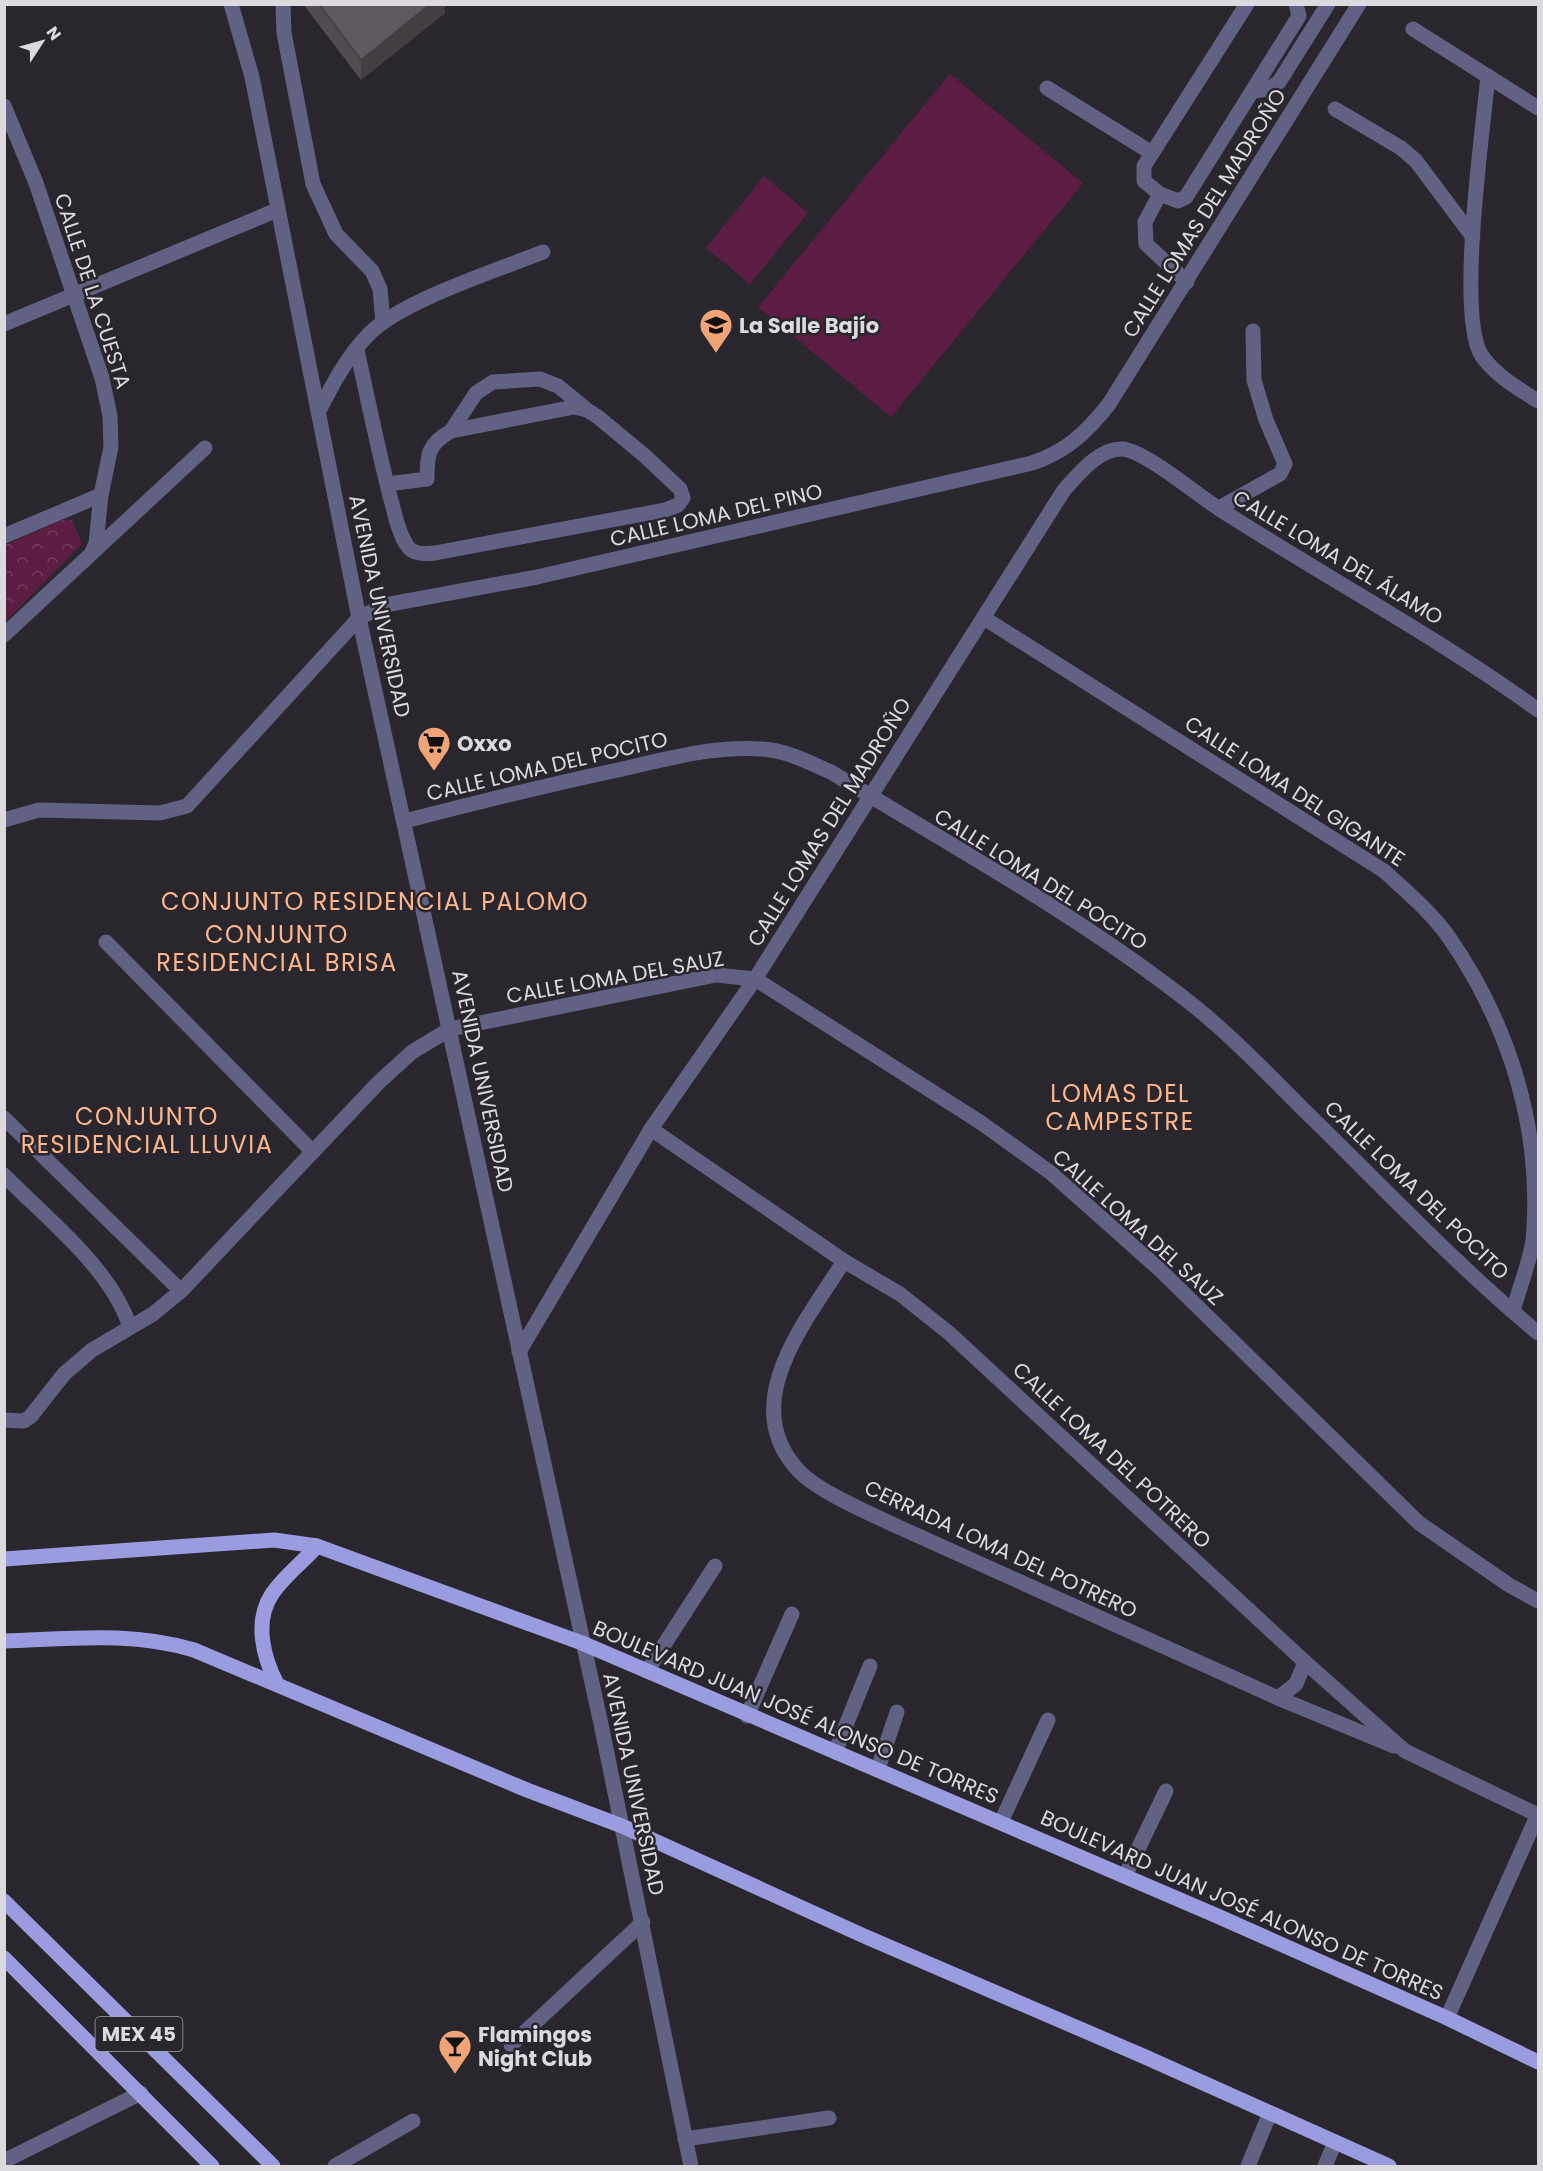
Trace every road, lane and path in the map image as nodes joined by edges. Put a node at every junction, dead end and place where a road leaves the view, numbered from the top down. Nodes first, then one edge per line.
1 (231, 4) edge
2 (283, 4) edge
3 (1247, 4) edge
4 (1296, 4) edge
5 (1328, 4) edge
6 (1359, 4) edge
7 (1413, 29) dead end
8 (1488, 76) junction
9 (1047, 88) dead end
10 (1253, 91) junction
11 (4, 106) edge
12 (1539, 108) edge
13 (1335, 109) dead end
14 (1152, 153) junction
15 (1160, 194) junction
16 (277, 210) junction
17 (1473, 237) junction
18 (543, 252) dead end
19 (1187, 282) junction
20 (74, 294) junction
21 (383, 322) junction
22 (4, 324) edge
23 (1253, 332) dead end
24 (357, 350) junction
25 (1539, 401) edge
26 (587, 410) junction
27 (318, 411) junction
28 (452, 431) junction
29 (1078, 439) joint
30 (205, 448) dead end
31 (1112, 450) joint
32 (387, 484) junction
33 (102, 495) junction
34 (1219, 508) junction
35 (4, 536) edge
36 (91, 554) junction
37 (360, 618) junction
38 (984, 618) junction
39 (4, 635) edge
40 (1539, 710) edge
41 (871, 796) junction
42 (4, 820) edge
43 (405, 821) junction
44 (106, 942) dead end
45 (755, 979) junction
46 (450, 1029) junction
47 (4, 1118) edge
48 (651, 1129) junction
49 (313, 1152) junction
50 (4, 1175) edge
51 (844, 1261) junction
52 (181, 1291) junction
53 (1513, 1311) junction
54 (130, 1327) junction
55 (1539, 1333) edge
56 (519, 1352) junction
57 (4, 1420) edge
58 (317, 1546) junction
59 (4, 1559) edge
60 (715, 1566) dead end
61 (1539, 1601) edge
62 (792, 1614) dead end
63 (4, 1641) edge
64 (582, 1643) junction
65 (1305, 1662) junction
66 (870, 1666) dead end
67 (647, 1671) junction
68 (277, 1684) junction
69 (1278, 1698) junction
70 (897, 1712) dead end
71 (747, 1716) junction
72 (1048, 1720) dead end
73 (1405, 1751) junction
74 (835, 1752) junction
75 (878, 1770) junction
76 (1166, 1791) dead end
77 (1538, 1815) edge
78 (1001, 1822) junction
79 (622, 1826) junction
80 (1125, 1876) junction
81 (4, 1901) edge
82 (642, 1922) junction
83 (4, 1958) edge
84 (1447, 2018) junction
85 (511, 2045) dead end
86 (1539, 2062) edge
87 (141, 2093) junction
88 (1270, 2113) junction
89 (829, 2118) dead end
90 (413, 2121) dead end
91 (685, 2139) junction
92 (1335, 2142) junction
93 (4, 2161) edge
94 (212, 2166) edge
95 (273, 2166) edge
96 (334, 2166) edge
97 (691, 2166) edge
98 (1248, 2166) edge
99 (1324, 2166) edge
100 (1389, 2166) edge

1 - 16 street, AVENIDA UNIVERSIDAD
2 - 21 street
3 - 14 street
4 - 10 street
5 - 10 street
6 - 19 street, CALLE LOMAS DEL MADROÑO
7 - 8 street
8 - 12 street
8 - 17 street
9 - 14 street
10 - 15 street
11 - 20 street, CALLE DE LA CUESTA
13 - 17 street
14 - 15 street
15 - 19 street
16 - 20 street
16 - 27 street, AVENIDA UNIVERSIDAD
17 - 25 street
18 - 21 street
19 - 29 street, CALLE LOMAS DEL MADROÑO
20 - 22 street
20 - 33 street, CALLE DE LA CUESTA
21 - 24 street
23 - 34 street
24 - 27 street
24 - 32 street
26 - 28 street
26 - 28 street
26 - 32 street
27 - 37 street, AVENIDA UNIVERSIDAD
28 - 32 street
29 - 37 street, CALLE LOMA DEL PINO
30 - 36 street
31 - 34 street, CALLE LOMA DEL ÁLAMO
31 - 38 street, CALLE LOMAS DEL MADROÑO
33 - 35 street
33 - 36 street, CALLE DE LA CUESTA
34 - 40 street, CALLE LOMA DEL ÁLAMO
36 - 39 street
37 - 42 street
37 - 43 street, AVENIDA UNIVERSIDAD
38 - 41 street, CALLE LOMAS DEL MADROÑO
38 - 53 street, CALLE LOMA DEL GIGANTE
41 - 43 street, CALLE LOMA DEL POCITO
41 - 45 street, CALLE LOMAS DEL MADROÑO
41 - 53 street, CALLE LOMA DEL POCITO
43 - 46 street, AVENIDA UNIVERSIDAD
44 - 49 street
45 - 46 street, CALLE LOMA DEL SAUZ
45 - 48 street, CALLE LOMAS DEL MADROÑO
45 - 61 street, CALLE LOMA DEL SAUZ
46 - 49 street, CALLE LOMA DEL SAUZ
46 - 56 street, AVENIDA UNIVERSIDAD
47 - 52 street
48 - 51 street, CALLE LOMA DEL POTRERO
48 - 56 street, CALLE LOMAS DEL MADROÑO
49 - 52 street, CALLE LOMA DEL SAUZ
50 - 54 street
51 - 65 street, CALLE LOMA DEL POTRERO
51 - 69 street, CERRADA LOMA DEL POTRERO
52 - 54 street, CALLE LOMA DEL SAUZ
53 - 55 street, CALLE LOMA DEL POCITO
54 - 57 street, CALLE LOMA DEL SAUZ
56 - 64 street, AVENIDA UNIVERSIDAD
58 - 59 main road, BOULEVARD JUAN JOSÉ ALONSO DE TORRES
58 - 64 main road, BOULEVARD JUAN JOSÉ ALONSO DE TORRES
58 - 68 main road
60 - 67 street
62 - 71 street
63 - 68 main road
64 - 67 main road, BOULEVARD JUAN JOSÉ ALONSO DE TORRES
64 - 79 street, AVENIDA UNIVERSIDAD
65 - 69 street
65 - 73 street, CALLE LOMA DEL POTRERO
66 - 74 street
67 - 71 main road, BOULEVARD JUAN JOSÉ ALONSO DE TORRES
68 - 79 main road
69 - 73 street, CERRADA LOMA DEL POTRERO
70 - 75 street
71 - 74 main road, BOULEVARD JUAN JOSÉ ALONSO DE TORRES
72 - 78 street
73 - 77 street, CALLE LOMA DEL POTRERO
74 - 75 main road, BOULEVARD JUAN JOSÉ ALONSO DE TORRES
75 - 78 main road, BOULEVARD JUAN JOSÉ ALONSO DE TORRES
76 - 80 street
77 - 84 street
78 - 80 main road, BOULEVARD JUAN JOSÉ ALONSO DE TORRES
79 - 82 street, AVENIDA UNIVERSIDAD
79 - 88 main road
80 - 84 main road, BOULEVARD JUAN JOSÉ ALONSO DE TORRES
81 - 95 main road, MEX 45
82 - 85 street
82 - 91 street, AVENIDA UNIVERSIDAD
83 - 87 main road, MEX 45
84 - 86 main road, BOULEVARD JUAN JOSÉ ALONSO DE TORRES
87 - 93 street
87 - 94 main road, MEX 45
88 - 92 main road
88 - 98 street
89 - 91 street
90 - 96 street
91 - 97 street, AVENIDA UNIVERSIDAD
92 - 99 street
92 - 100 main road

